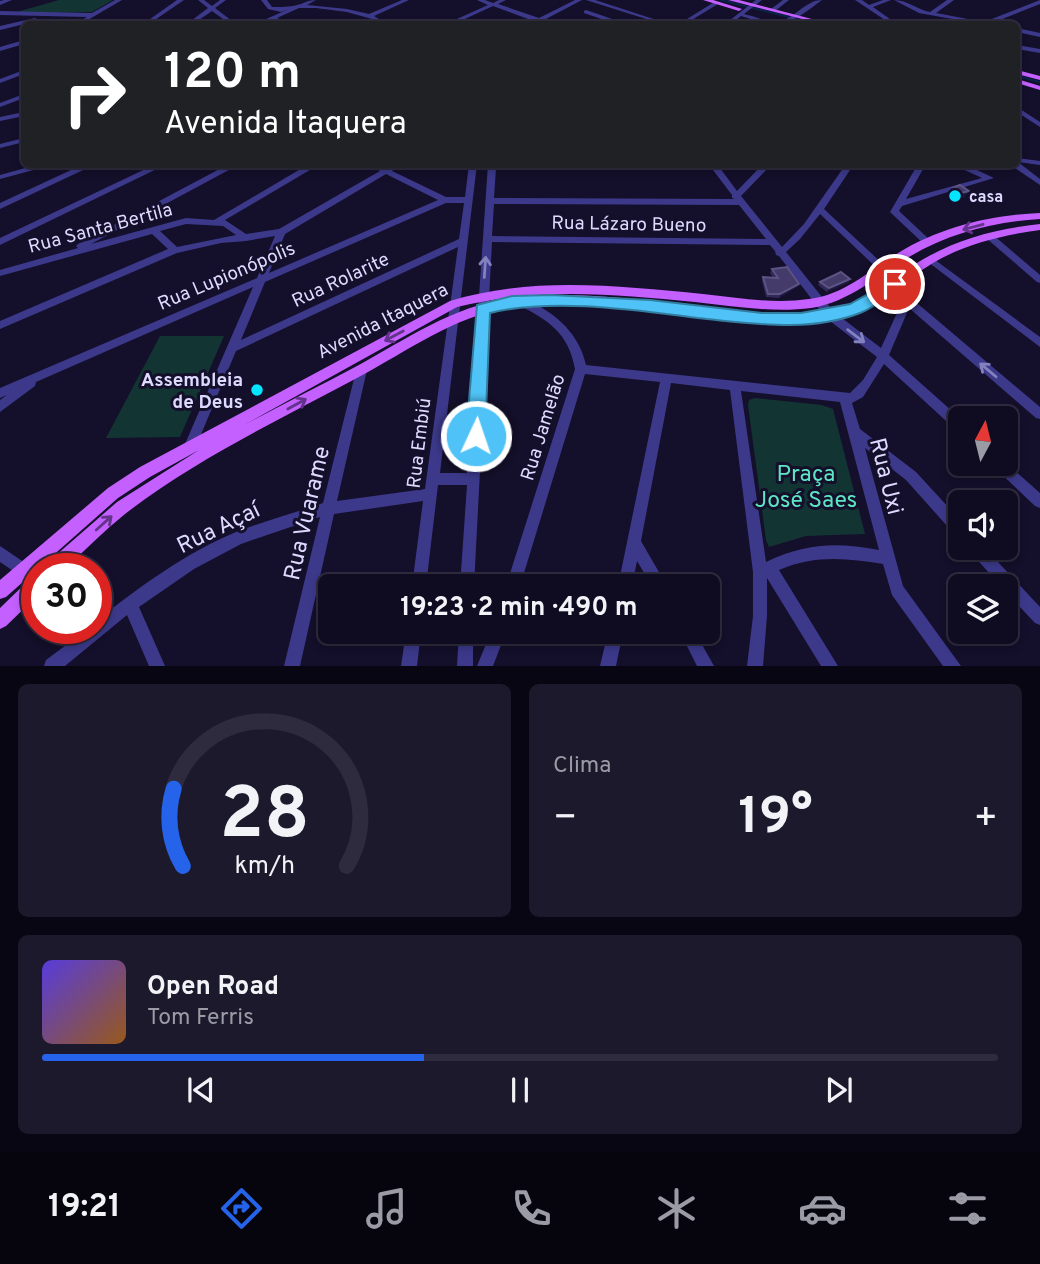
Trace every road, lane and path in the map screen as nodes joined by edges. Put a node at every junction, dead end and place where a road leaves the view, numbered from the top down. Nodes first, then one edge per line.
1 (9, 0) edge
2 (119, 0) edge
3 (181, 0) edge
4 (201, 0) edge
5 (223, 0) edge
6 (264, 0) edge
7 (313, 0) edge
8 (406, 0) edge
9 (480, 0) edge
10 (503, 0) edge
11 (579, 0) edge
12 (589, 0) edge
13 (706, 0) edge
14 (759, 0) edge
15 (786, 0) edge
16 (819, 0) edge
17 (858, 0) edge
18 (888, 0) edge
19 (897, 0) edge
20 (951, 0) edge
21 (1040, 2) edge
22 (0, 3) edge
23 (716, 3) junction
24 (729, 3) edge
25 (493, 4) junction
26 (304, 6) junction
27 (869, 7) junction
28 (211, 8) junction
29 (747, 9) junction
30 (291, 10) junction
31 (773, 10) junction
32 (586, 12) dead end
33 (628, 12) junction
34 (0, 13) edge
35 (359, 13) junction
36 (931, 14) junction
37 (94, 15) junction
38 (371, 16) junction
39 (272, 18) junction
40 (791, 19) junction
41 (35, 20) dead end
42 (31, 21) edge
43 (83, 21) edge
44 (150, 21) edge
45 (194, 21) edge
46 (229, 21) edge
47 (266, 21) edge
48 (280, 21) edge
49 (361, 21) edge
50 (379, 21) edge
51 (456, 21) edge
52 (539, 21) joint
53 (613, 21) joint
54 (656, 21) edge
55 (687, 21) edge
56 (732, 21) edge
57 (770, 21) edge
58 (785, 21) edge
59 (795, 21) edge
60 (806, 21) edge
61 (890, 21) edge
62 (969, 21) edge
63 (992, 21) edge
64 (21, 23) edge
65 (0, 28) edge
66 (1020, 31) edge
67 (1040, 34) edge
68 (21, 42) edge
69 (1020, 48) edge
70 (0, 50) edge
71 (1040, 51) edge
72 (21, 73) edge
73 (1020, 73) edge
74 (1040, 78) edge
75 (0, 81) edge
76 (1020, 82) edge
77 (1040, 88) edge
78 (21, 97) edge
79 (0, 105) edge
80 (1020, 111) edge
81 (21, 115) edge
82 (0, 119) edge
83 (1038, 123) edge
84 (21, 141) edge
85 (0, 146) edge
86 (1020, 162) edge
87 (1040, 163) edge
88 (21, 164) edge
89 (1020, 166) edge
90 (32, 168) edge
91 (83, 168) edge
92 (155, 168) edge
93 (228, 168) edge
94 (309, 168) edge
95 (378, 168) edge
96 (392, 168) edge
97 (472, 168) edge
98 (492, 168) edge
99 (715, 168) edge
100 (764, 168) edge
101 (847, 168) edge
102 (920, 168) edge
103 (966, 168) edge
104 (386, 172) junction
105 (0, 175) edge
106 (1040, 183) edge
107 (737, 199) junction
108 (445, 200) junction
109 (468, 200) junction
110 (489, 201) junction
111 (898, 204) junction
112 (0, 206) edge
113 (818, 208) junction
114 (467, 213) junction
115 (488, 213) junction
116 (1040, 216) edge
117 (126, 221) junction
118 (217, 221) junction
119 (1040, 227) edge
120 (153, 230) junction
121 (281, 232) junction
122 (137, 234) junction
123 (989, 236) junction
124 (246, 237) junction
125 (487, 240) junction
126 (463, 241) junction
127 (0, 242) edge
128 (771, 242) junction
129 (929, 243) junction
130 (175, 250) junction
131 (779, 253) junction
132 (63, 255) junction
133 (931, 260) junction
134 (883, 269) junction
135 (0, 273) edge
136 (261, 278) junction
137 (1040, 280) edge
138 (865, 282) junction
139 (890, 289) junction
140 (483, 295) junction
141 (907, 301) junction
142 (522, 302) junction
143 (818, 302) junction
144 (483, 309) junction
145 (453, 312) junction
146 (830, 316) junction
147 (0, 325) edge
148 (1040, 343) edge
149 (233, 348) junction
150 (882, 355) junction
151 (580, 369) junction
152 (361, 370) junction
153 (47, 372) junction
154 (666, 378) junction
155 (735, 386) junction
156 (0, 393) edge
157 (845, 398) junction
158 (0, 407) edge
159 (1040, 414) edge
160 (948, 415) edge
161 (855, 433) junction
162 (191, 444) junction
163 (1012, 476) edge
164 (473, 480) junction
165 (432, 486) junction
166 (1040, 502) edge
167 (329, 508) junction
168 (948, 517) edge
169 (634, 543) junction
170 (0, 553) edge
171 (56, 553) edge
172 (71, 553) edge
173 (887, 558) junction
174 (987, 560) edge
175 (21, 569) edge
176 (765, 570) junction
177 (421, 574) edge
178 (468, 574) edge
179 (517, 574) edge
180 (628, 574) edge
181 (653, 574) edge
182 (21, 582) edge
183 (0, 591) edge
184 (21, 592) edge
185 (130, 604) junction
186 (112, 614) edge
187 (1039, 617) edge
188 (0, 620) edge
189 (69, 644) edge
190 (412, 644) edge
191 (466, 644) edge
192 (493, 644) edge
193 (613, 644) edge
194 (694, 644) edge
195 (54, 664) edge
196 (157, 666) edge
197 (292, 666) edge
198 (409, 666) edge
199 (465, 666) edge
200 (485, 666) edge
201 (608, 666) edge
202 (706, 666) edge
203 (755, 666) edge
204 (830, 666) edge
205 (953, 666) edge

1 - 22 street
2 - 37 street
3 - 44 street
4 - 28 street
5 - 28 street
6 - 30 street
7 - 26 street
8 - 38 street
9 - 25 street
10 - 25 street
11 - 52 street
12 - 33 street
13 - 23 main road
14 - 29 street
15 - 31 street
16 - 40 street
17 - 27 street
18 - 27 street
19 - 36 street
20 - 36 street
21 - 63 street
23 - 24 main road
23 - 55 street
24 - 29 main road
24 - 29 main road
25 - 51 street
25 - 52 street
26 - 30 street
26 - 35 street
27 - 61 street
28 - 45 street
28 - 46 street
29 - 31 main road
29 - 40 main road
29 - 56 street
29 - 57 street
30 - 35 street
30 - 39 street
31 - 40 main road
32 - 53 street
33 - 53 street
33 - 54 street
34 - 37 street
35 - 38 street
36 - 62 street
37 - 43 street
38 - 49 street
38 - 50 street
39 - 47 street
39 - 48 street
40 - 58 street
40 - 59 main road
40 - 60 main road
41 - 42 street
64 - 65 street
66 - 67 street
68 - 70 street
69 - 71 street
72 - 75 street
73 - 74 main road
76 - 77 main road
78 - 79 street
80 - 83 street
81 - 82 street
84 - 85 street
86 - 87 street
88 - 105 street
89 - 106 street
90 - 105 street
91 - 112 street
92 - 127 street
93 - 117 street
94 - 118 street
95 - 104 street
96 - 104 street
97 - 109 street, Rua Embiú
98 - 110 street
99 - 107 street
100 - 107 street
101 - 113 street
102 - 111 street
103 - 111 street
104 - 108 street
104 - 121 street
107 - 110 street
107 - 128 street
108 - 109 street, Rua Lupionópolis
108 - 136 street, Rua Lupionópolis
109 - 114 street, Rua Embiú
110 - 115 street
111 - 129 street
113 - 131 street
113 - 134 street
114 - 115 street
114 - 126 street, Rua Embiú
115 - 125 street
116 -> 129 main road, Avenida Itaquera
117 - 122 street
117 - 132 street
118 - 120 street, Rua Santa Bertila
118 - 124 street
119 - 123 main road, Avenida Itaquera
120 - 122 street, Rua Santa Bertila
120 - 130 street
121 - 124 street
121 - 136 street
122 - 132 street, Rua Santa Bertila
123 - 133 main road, Avenida Itaquera
123 - 137 street
124 - 130 street
125 - 128 street, Rua Lázaro Bueno
140 -> 125 street
126 - 145 street, Rua Embiú
126 - 149 street, Rua Rolarite
128 - 131 street
129 - 134 main road, Avenida Itaquera
130 - 147 street
131 - 143 street
132 - 135 street, Rua Santa Bertila
133 - 139 main road, Avenida Itaquera
133 - 148 street
134 - 138 main road, Avenida Itaquera
136 - 149 street
136 - 153 street, Rua Lupionópolis
138 - 139 street
138 - 143 main road, Avenida Itaquera
139 - 141 street
139 - 146 main road, Avenida Itaquera
140 - 143 main road, Avenida Itaquera
140 - 144 street
140 - 145 main road, Avenida Itaquera
141 - 150 street
159 -> 141 street
142 - 144 main road, Avenida Itaquera
142 - 146 main road, Avenida Itaquera
142 - 151 street, Rua Jamelão
143 - 146 street
144 - 145 main road, Avenida Itaquera
144 - 164 street
145 - 152 main road, Avenida Itaquera
145 -> 162 main road, Avenida Itaquera
145 - 165 street, Rua Embiú
146 -> 150 street
149 - 162 street
150 - 157 street
150 - 160 street
151 - 154 street
151 - 179 street, Rua Jamelão
152 - 167 street, Rua Vuarame
172 -> 152 main road, Avenida Itaquera
153 - 156 street, Rua Lupionópolis
153 - 158 street
154 - 155 street
154 - 169 street
155 - 157 street
155 - 176 street
157 - 161 street, Rua Uxi
161 - 168 street
161 - 173 street, Rua Uxi
162 - 171 main road, Avenida Itaquera
163 - 166 street
164 - 165 street, Rua Açaí
164 - 178 street
165 - 167 street, Rua Açaí
165 - 177 street, Rua Embiú
167 - 185 street, Rua Açaí
167 - 197 street, Rua Vuarame
169 - 180 street
169 - 181 street
170 - 175 street
173 - 176 street
173 - 205 street, Rua Uxi
174 - 187 street
176 - 203 street
176 - 204 street
182 - 183 main road, Avenida Itaquera
184 - 188 main road, Avenida Itaquera
185 - 186 street, Rua Açaí
185 - 196 street
189 - 195 street, Rua Açaí
190 - 198 street
191 - 199 street
192 - 200 street
193 - 201 street
194 - 202 street

